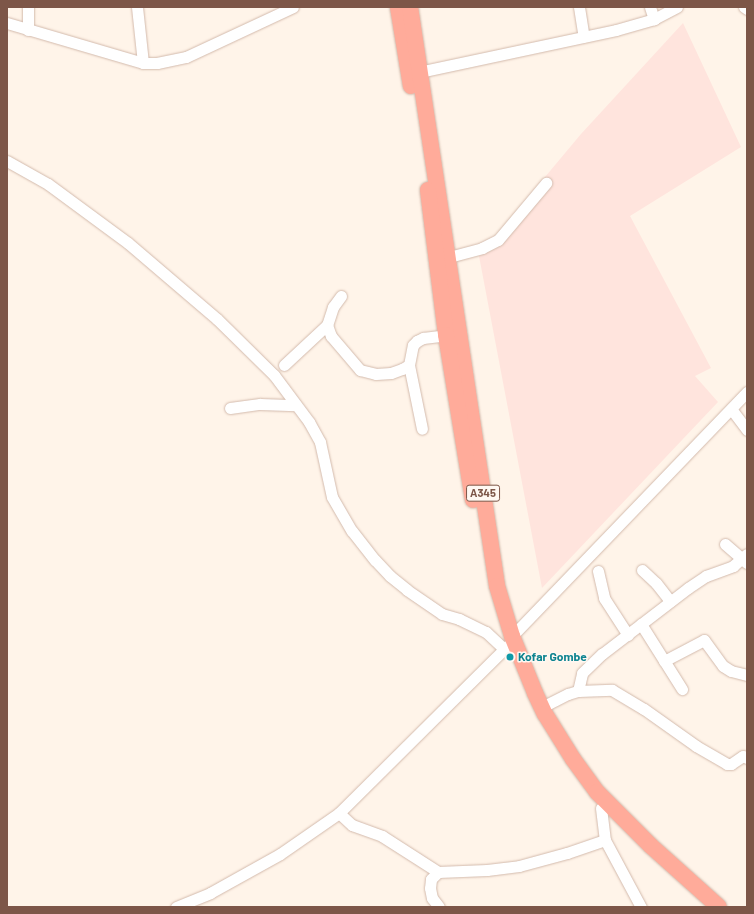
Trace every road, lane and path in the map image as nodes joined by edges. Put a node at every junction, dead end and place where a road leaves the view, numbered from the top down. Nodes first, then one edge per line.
1 (28, 7) edge
2 (137, 7) edge
3 (293, 7) edge
4 (398, 7) edge
5 (410, 7) edge
6 (579, 7) edge
7 (650, 7) edge
8 (677, 7) edge
9 (744, 7) edge
10 (747, 9) edge
11 (654, 19) junction
12 (7, 23) edge
13 (28, 30) junction
14 (584, 37) junction
15 (143, 63) junction
16 (419, 72) junction
17 (7, 161) edge
18 (546, 183) dead end
19 (449, 257) junction
20 (341, 296) dead end
21 (327, 325) junction
22 (446, 335) junction
23 (409, 364) junction
24 (284, 365) dead end
25 (747, 392) edge
26 (296, 405) junction
27 (230, 408) dead end
28 (732, 410) junction
29 (422, 429) dead end
30 (747, 430) edge
31 (725, 544) dead end
32 (746, 559) edge
33 (642, 570) dead end
34 (598, 571) dead end
35 (670, 601) junction
36 (641, 624) junction
37 (628, 635) junction
38 (507, 644) junction
39 (664, 661) junction
40 (747, 675) edge
41 (682, 689) dead end
42 (578, 691) junction
43 (542, 707) junction
44 (747, 758) edge
45 (601, 808) junction
46 (339, 813) junction
47 (604, 840) junction
48 (438, 872) junction
49 (210, 893) junction
50 (176, 907) edge
51 (201, 907) edge
52 (439, 907) edge
53 (641, 907) edge
54 (707, 907) edge
55 (719, 907) edge

1 - 13 street
2 - 15 street
3 - 15 street
4 - 22 highway, A345
5 - 16 highway, A345
6 - 14 street
7 - 11 street
8 - 11 street
9 - 10 street
11 - 14 street
12 - 13 street
13 - 15 street
14 - 16 street
16 - 19 highway, A345
17 - 26 street
18 - 19 street
19 - 38 highway, A345
20 - 21 street
21 - 23 street
21 - 24 street
22 - 23 street
22 - 38 highway, A345
23 - 29 street
25 - 28 street
26 - 27 street
26 - 38 street
28 - 30 street
28 - 38 street
31 - 32 street
32 - 35 street
33 - 35 street
34 - 37 street
35 - 36 street
36 - 37 street
36 - 39 street
37 - 42 street
38 - 43 highway, A345
38 - 45 highway, A345
38 - 46 street
39 - 40 street
39 - 41 street
42 - 43 street
42 - 44 street
43 - 55 highway, A345
45 - 47 street
45 - 54 highway, A345
46 - 48 street
46 - 49 street
47 - 48 street
47 - 53 street
48 - 52 street
49 - 50 street
49 - 51 street

